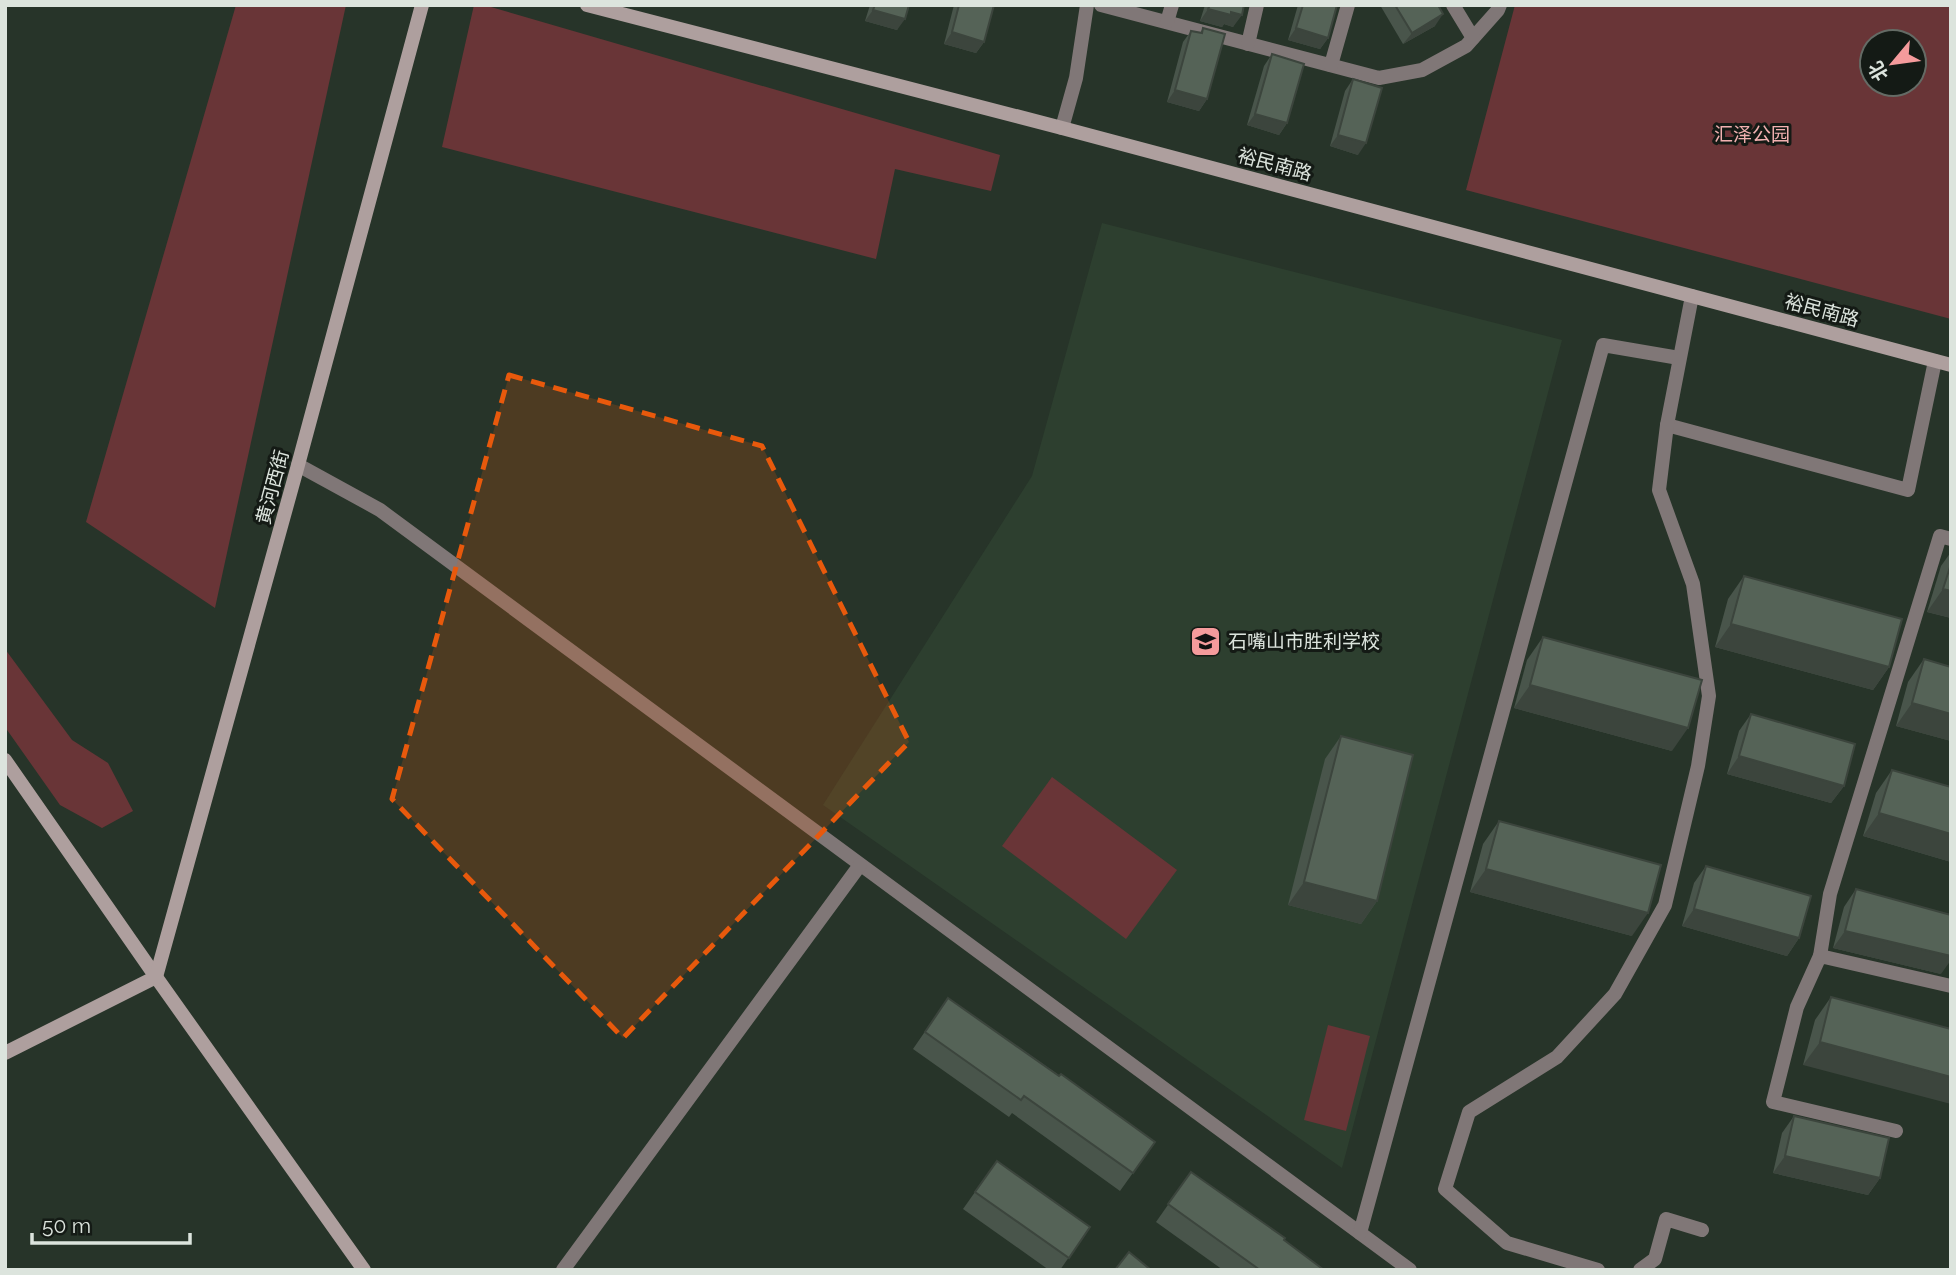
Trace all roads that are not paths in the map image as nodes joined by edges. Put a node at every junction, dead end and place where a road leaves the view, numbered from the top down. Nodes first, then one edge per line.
1 (422, 5) edge
2 (587, 5) edge
3 (1087, 5) edge
4 (1101, 5) edge
5 (1172, 5) edge
6 (1257, 5) edge
7 (1348, 5) edge
8 (1453, 5) edge
9 (1500, 5) edge
10 (1167, 22) junction
11 (1472, 38) junction
12 (1248, 44) junction
13 (1331, 65) junction
14 (1062, 128) junction
15 (1692, 296) junction
16 (1679, 358) junction
17 (1935, 360) junction
18 (1951, 365) edge
19 (1667, 425) junction
20 (298, 465) junction
21 (1951, 539) edge
22 (5, 760) edge
23 (860, 865) junction
24 (1820, 956) junction
25 (156, 978) junction
26 (1951, 986) edge
27 (5, 1052) edge
28 (1896, 1131) dead end
29 (1703, 1230) dead end
30 (1360, 1233) junction
31 (364, 1270) edge
32 (563, 1270) edge
33 (1410, 1270) edge
34 (1598, 1270) edge
35 (1640, 1270) edge

1 - 20 street, 黄河西街
2 - 14 street, 裕民南路
3 - 14 street
4 - 10 street
5 - 10 street
6 - 12 street
7 - 13 street
8 - 11 street
9 - 11 street
10 - 12 street
11 - 13 street
12 - 13 street
14 - 15 street, 裕民南路
15 - 16 street
15 - 17 street, 裕民南路
16 - 19 street
16 - 30 street
17 - 18 street, 裕民南路
17 - 19 street
19 - 34 street
20 - 23 street
20 - 25 street, 黄河西街
21 - 24 street
22 - 25 street
23 - 30 street
23 - 32 street
24 - 26 street
24 - 28 street
25 - 27 street
25 - 31 street
29 - 35 street
30 - 33 street

